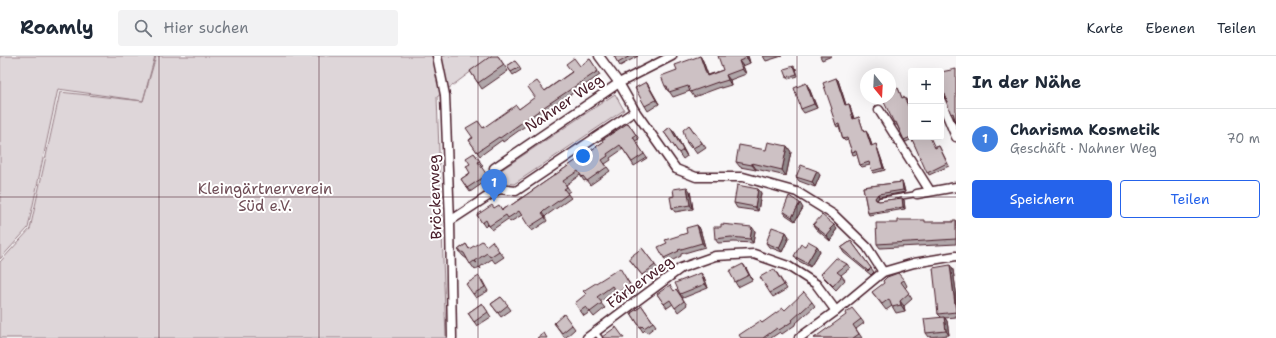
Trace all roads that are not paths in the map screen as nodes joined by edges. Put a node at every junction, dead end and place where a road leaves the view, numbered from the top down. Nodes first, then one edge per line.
1 (437, 56) edge
2 (599, 56) edge
3 (672, 56) edge
4 (619, 83) junction
5 (942, 104) edge
6 (879, 110) dead end
7 (635, 111) junction
8 (956, 137) edge
9 (956, 187) edge
10 (499, 189) junction
11 (930, 191) junction
12 (917, 194) joint
13 (880, 200) edge
14 (450, 221) junction
15 (956, 256) edge
16 (883, 272) junction
17 (836, 311) junction
18 (598, 335) edge
19 (452, 338) edge
20 (588, 338) edge
21 (799, 338) edge

1 - 14 street, Bröckerweg
2 - 4 street
3 - 4 street, Nahner Weg
4 - 7 street
4 - 10 street, Nahner Weg
5 - 8 street
6 - 11 street
7 - 10 street
7 - 16 street
9 - 11 street
10 - 14 street
11 - 12 street
12 - 13 lane
14 - 19 street, Bröckerweg
15 - 16 street
16 - 17 street
17 - 18 street, Färberweg
17 - 21 street
18 - 20 street, Färberweg

